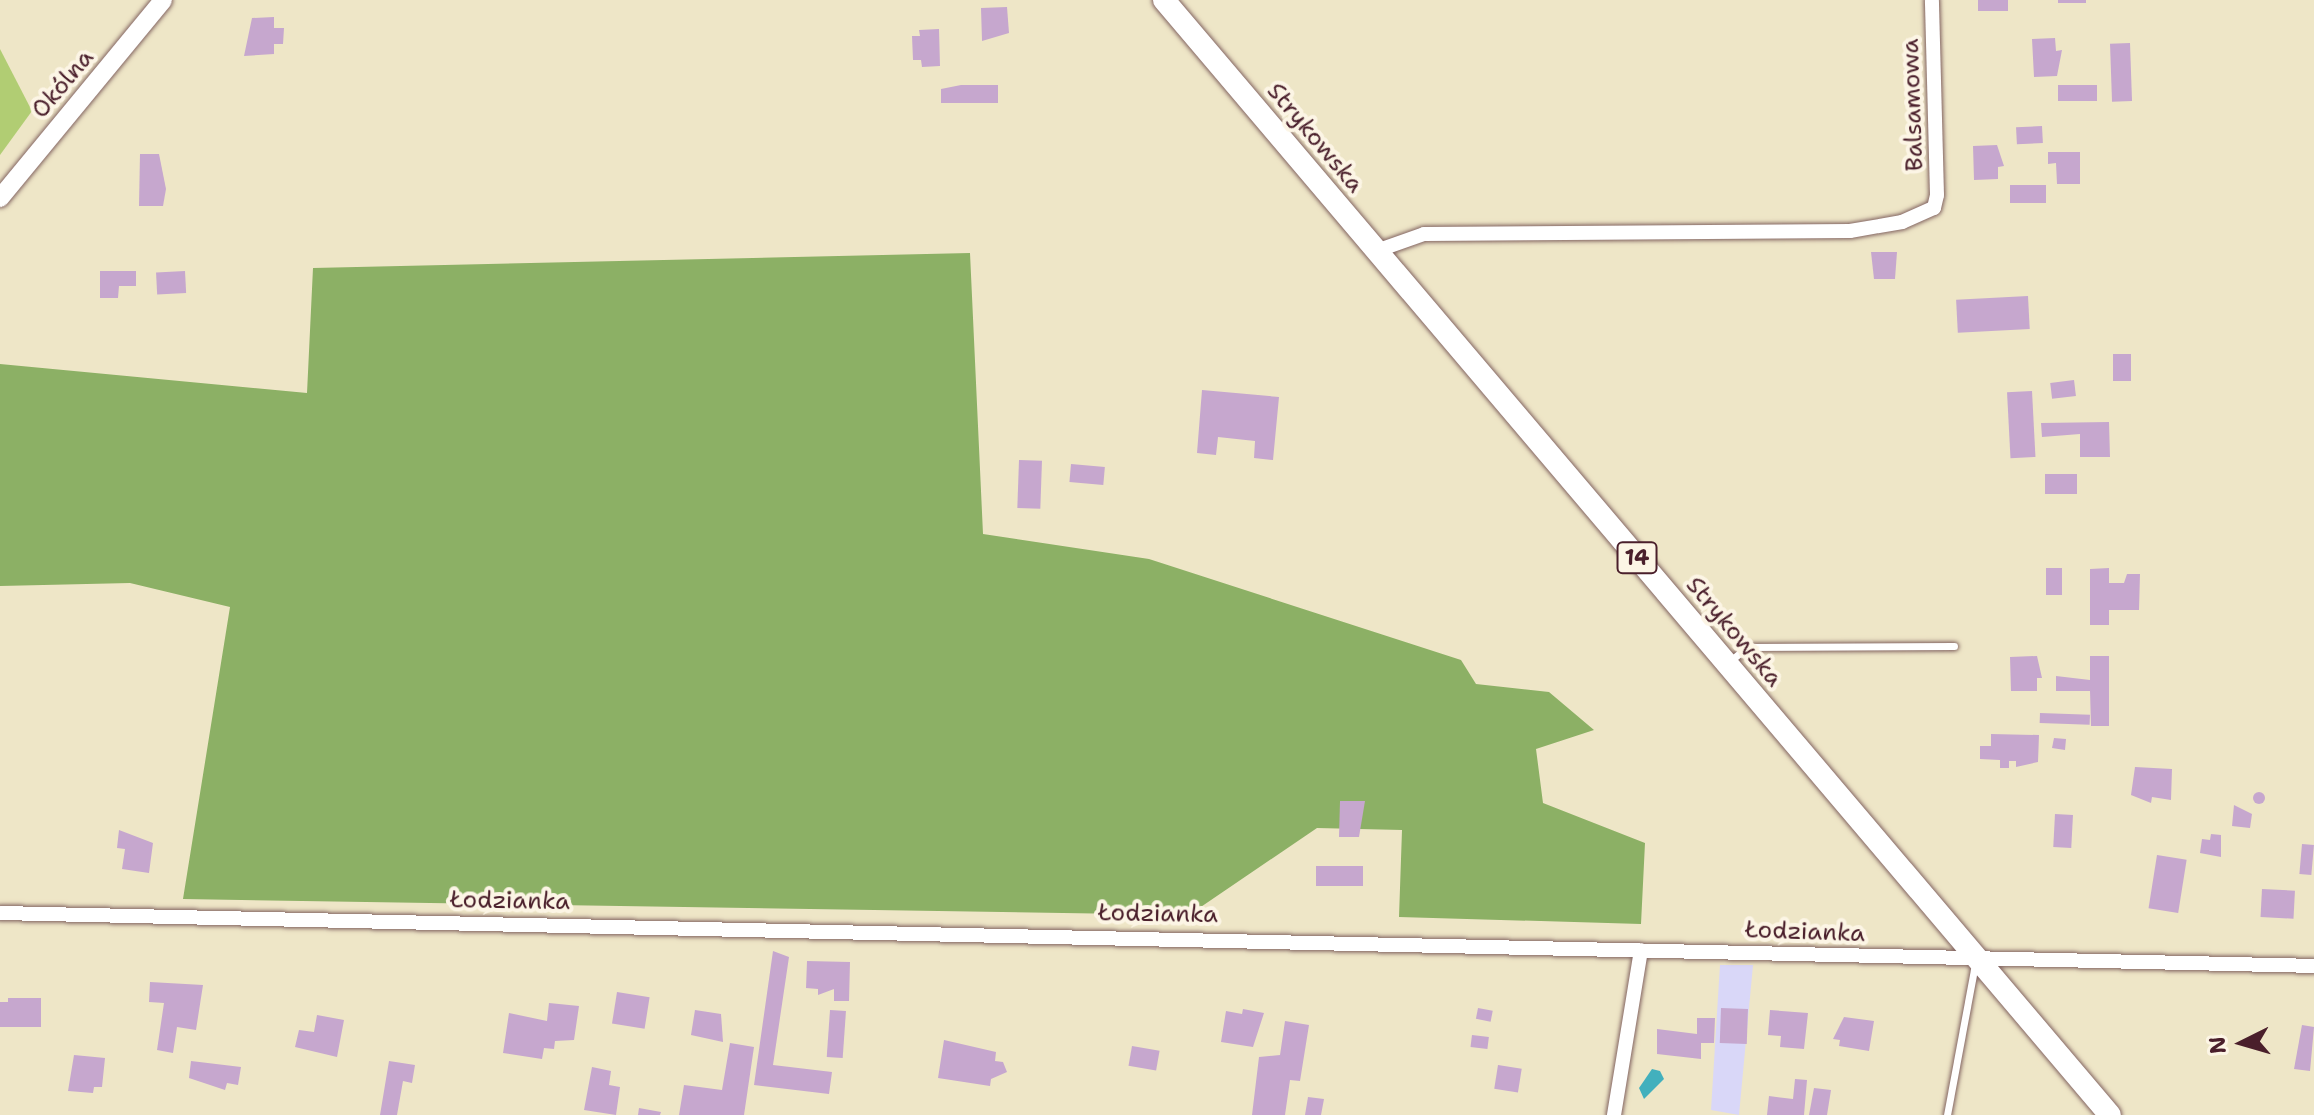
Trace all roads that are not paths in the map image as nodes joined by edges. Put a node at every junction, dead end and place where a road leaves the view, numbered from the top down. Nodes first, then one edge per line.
1 (163, 0) edge
2 (1164, 0) edge
3 (1932, 0) edge
4 (0, 198) edge
5 (1376, 251) junction
6 (1954, 646) dead end
7 (1727, 664) junction
8 (0, 913) edge
9 (1641, 950) junction
10 (1977, 959) junction
11 (2314, 966) edge
12 (1614, 1115) edge
13 (1947, 1115) edge
14 (2110, 1115) edge

1 - 4 street, Okólna
2 - 5 main road, Strykowska / 14
3 - 5 street, Balsamowa
5 - 7 main road, Strykowska / 14
6 - 7 lane
7 - 10 main road, Strykowska / 14
8 - 9 street, Łodzianka
9 - 10 street, Łodzianka
9 - 12 street
10 - 11 street, Łodzianka
10 - 13 lane
10 - 14 main road, Strykowska / 14

